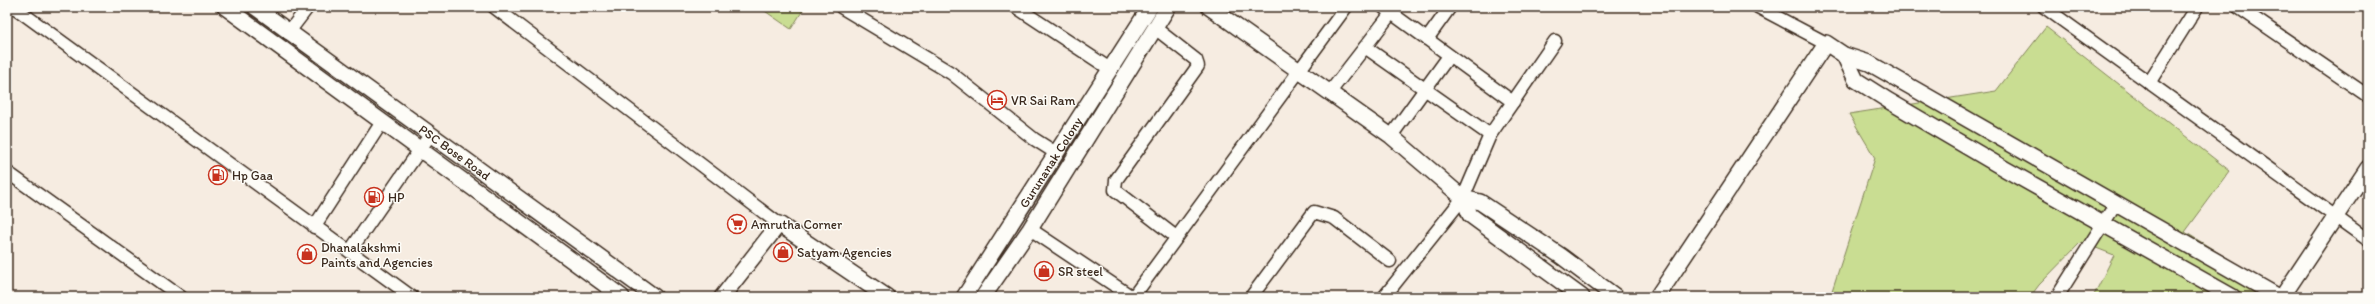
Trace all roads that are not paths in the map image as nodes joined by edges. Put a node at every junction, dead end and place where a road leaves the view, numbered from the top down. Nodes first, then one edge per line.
1 (14, 7) edge
2 (225, 7) edge
3 (255, 7) edge
4 (308, 7) edge
5 (494, 7) edge
6 (841, 7) edge
7 (1016, 7) edge
8 (1150, 7) edge
9 (1168, 7) edge
10 (1209, 7) edge
11 (1346, 7) edge
12 (1450, 7) edge
13 (1758, 7) edge
14 (2044, 7) edge
15 (2197, 7) edge
16 (2238, 7) edge
17 (1390, 9) edge
18 (1155, 28) junction
19 (288, 33) junction
20 (1427, 40) junction
21 (1555, 41) dead end
22 (1826, 43) junction
23 (1365, 47) junction
24 (1844, 55) junction
25 (1449, 56) junction
26 (1110, 69) junction
27 (1298, 70) junction
28 (2149, 83) junction
29 (1425, 89) junction
30 (1330, 92) junction
31 (2368, 96) edge
32 (1513, 102) junction
33 (382, 122) junction
34 (430, 135) junction
35 (1490, 135) junction
36 (1391, 136) junction
37 (419, 151) junction
38 (1056, 153) junction
39 (7, 172) edge
40 (2367, 172) edge
41 (1463, 198) junction
42 (2115, 205) junction
43 (2336, 217) junction
44 (2105, 223) junction
45 (779, 224) junction
46 (314, 227) junction
47 (1030, 229) junction
48 (1176, 237) junction
49 (2368, 240) edge
50 (350, 251) junction
51 (1390, 261) dead end
52 (180, 297) edge
53 (412, 297) edge
54 (622, 297) edge
55 (655, 297) edge
56 (722, 297) edge
57 (887, 297) edge
58 (964, 297) edge
59 (983, 297) edge
60 (1132, 297) edge
61 (1250, 297) edge
62 (1384, 297) edge
63 (1582, 297) edge
64 (1616, 297) edge
65 (1657, 297) edge
66 (2057, 297) edge
67 (2233, 297) edge
68 (2279, 297) edge
69 (2282, 297) edge

1 - 46 street
2 - 33 street, PSC Bose Road
3 - 19 street, PSC Bose Road
4 - 19 street
5 - 45 street
6 - 38 street
7 - 26 street
8 - 26 street, Gurunanak Colony
9 - 18 street, Gurunanak Colony
10 - 27 street
11 - 27 street
12 - 20 street
13 - 22 street
14 - 28 street
15 - 28 street
16 - 31 street
17 - 20 street
17 - 23 street
18 - 47 street, Gurunanak Colony
18 - 48 street
19 - 34 street, PSC Bose Road
20 - 25 street
21 - 32 street
22 - 24 street
22 - 65 street
23 - 29 street
23 - 30 street
24 - 42 street
24 - 44 street
25 - 29 street
25 - 32 street
26 - 38 street, Gurunanak Colony
27 - 30 street
27 - 48 street
28 - 43 street
29 - 35 street
29 - 36 street
30 - 36 street
32 - 35 street
33 - 37 street, PSC Bose Road
33 - 46 street
34 - 37 street
34 - 55 street, PSC Bose Road
35 - 41 street
36 - 41 street
37 - 50 street
37 - 54 street, PSC Bose Road
38 - 58 street, Gurunanak Colony
39 - 52 street
40 - 43 street
41 - 62 street
41 - 63 street
41 - 64 street
42 - 44 street
42 - 68 street
43 - 49 street
43 - 69 street
44 - 66 street
44 - 67 street
45 - 56 street
45 - 57 street
46 - 50 street
47 - 59 street, Gurunanak Colony
47 - 60 street
48 - 60 street
50 - 53 street
51 - 61 street

